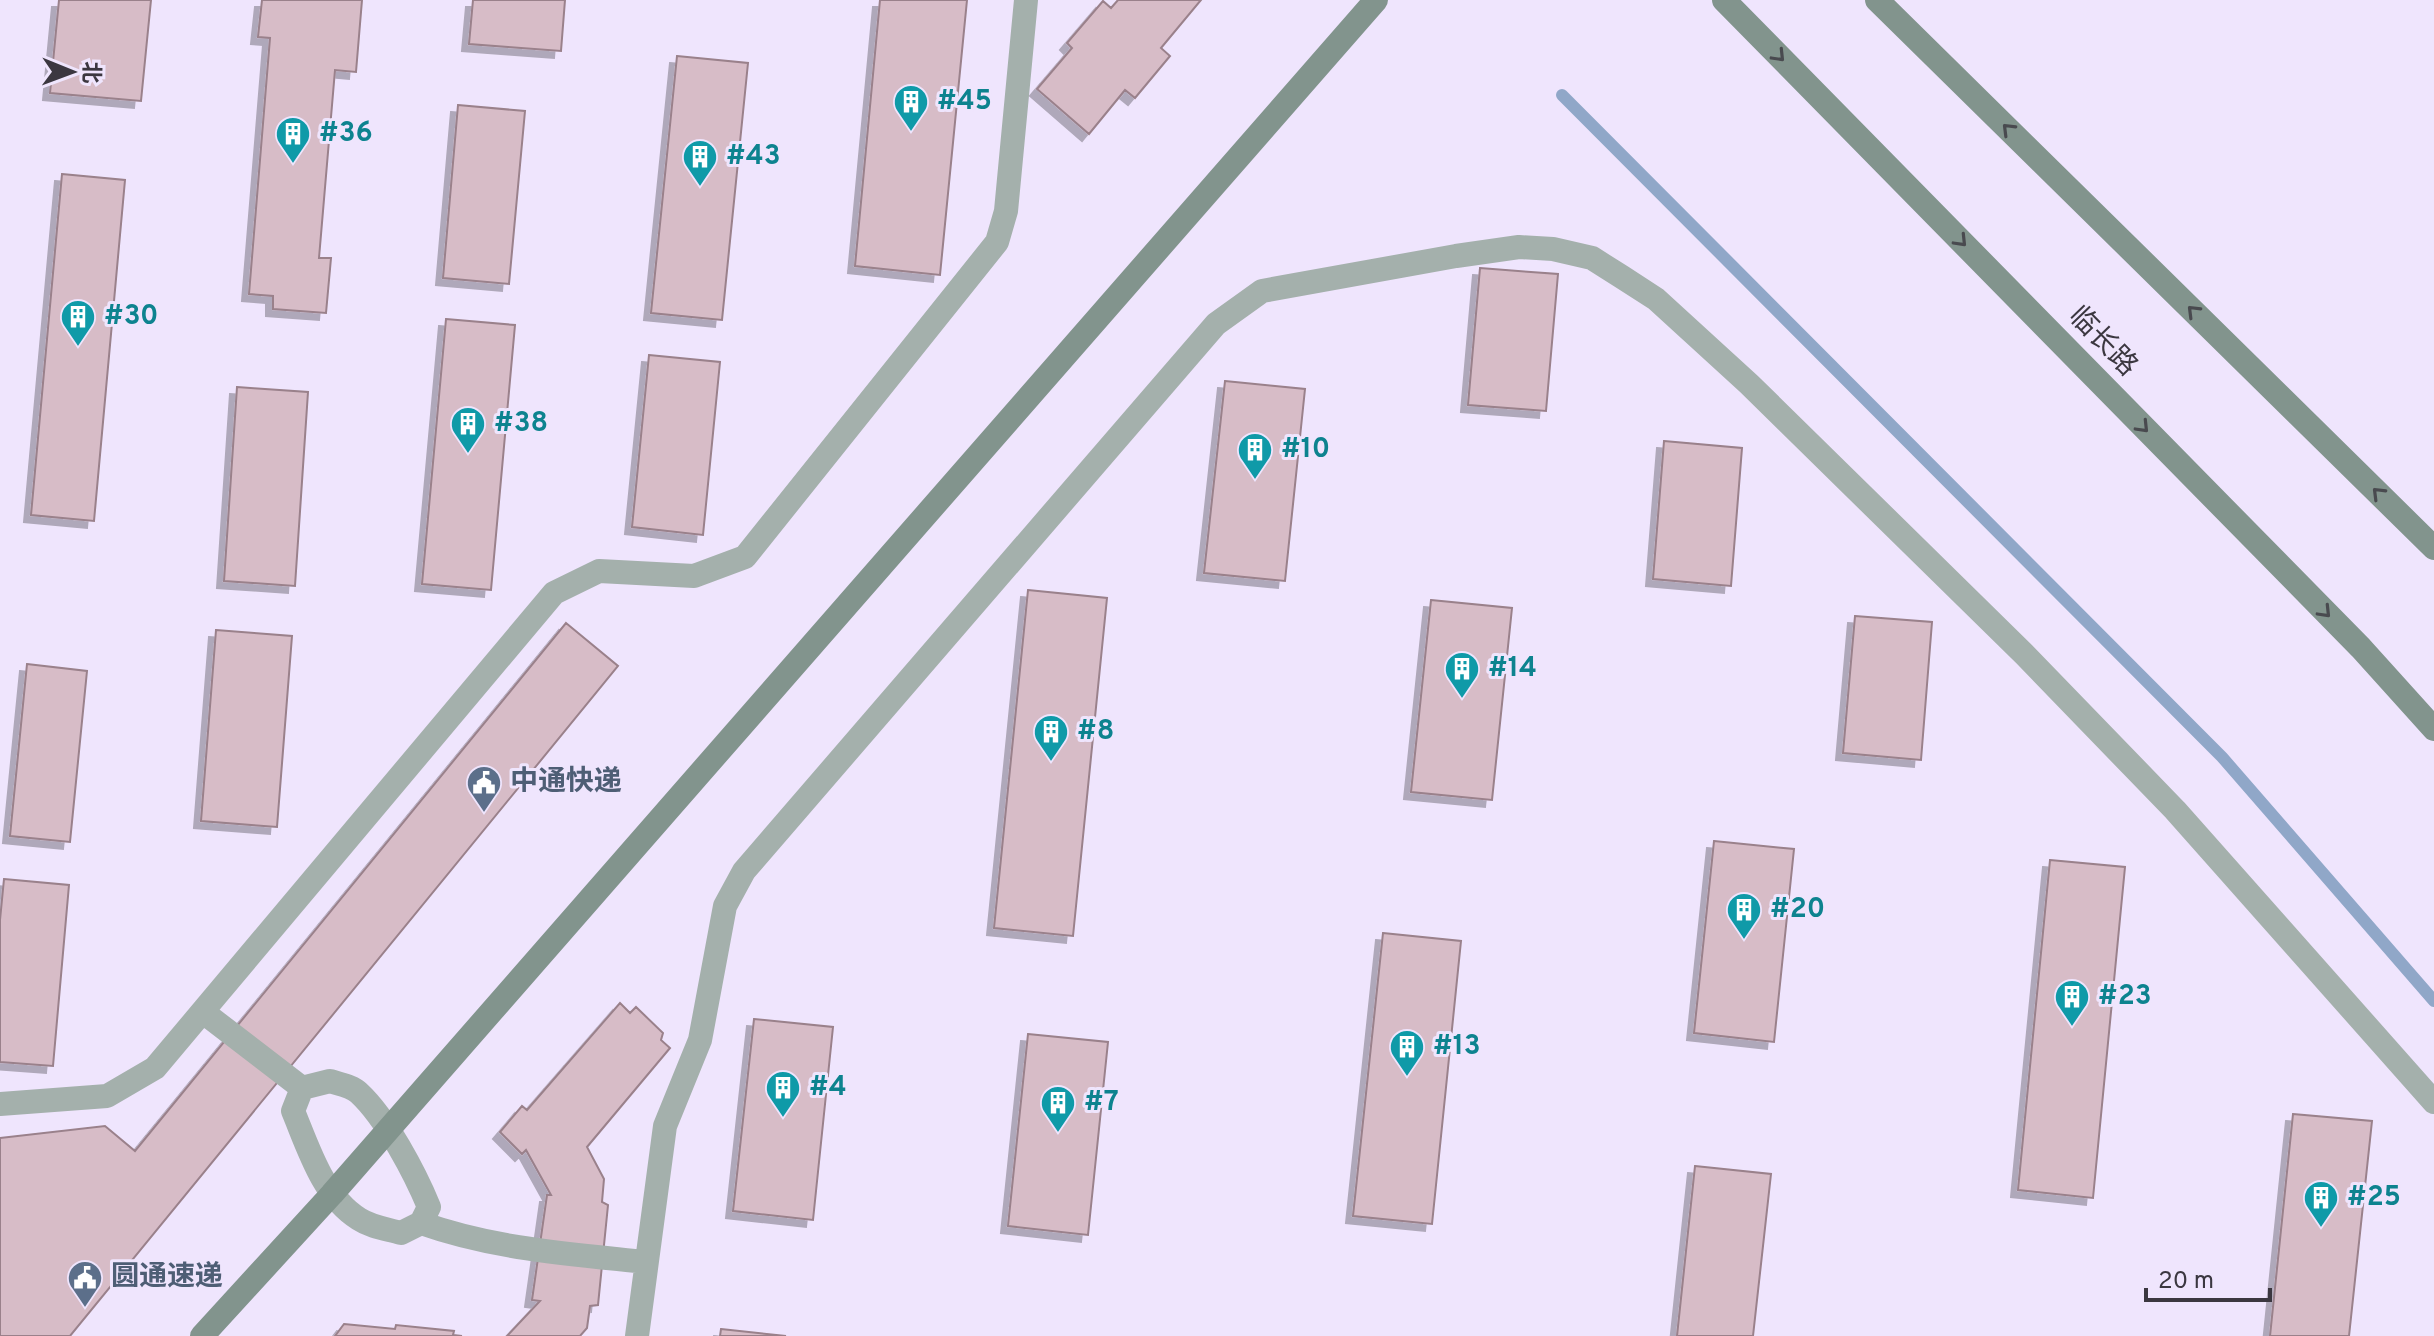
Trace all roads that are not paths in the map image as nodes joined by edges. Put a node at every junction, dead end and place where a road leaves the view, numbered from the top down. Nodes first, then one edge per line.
1 (1026, 0) edge
2 (1376, 0) edge
3 (1724, 0) edge
4 (1877, 0) edge
5 (2434, 548) edge
6 (2434, 729) edge
7 (203, 1012) junction
8 (302, 1088) junction
9 (2434, 1102) edge
10 (0, 1104) edge
11 (388, 1129) junction
12 (332, 1194) junction
13 (421, 1223) junction
14 (646, 1262) junction
15 (202, 1336) edge
16 (637, 1336) edge

1 - 7 street
2 - 11 main road
3 -> 6 main road, 临长路
5 -> 4 main road
7 - 8 street
7 - 10 street
8 - 11 street
8 - 12 street
9 - 14 street
11 - 12 main road
11 - 13 street
12 - 13 street
12 - 15 main road
13 - 14 street
14 - 16 street

